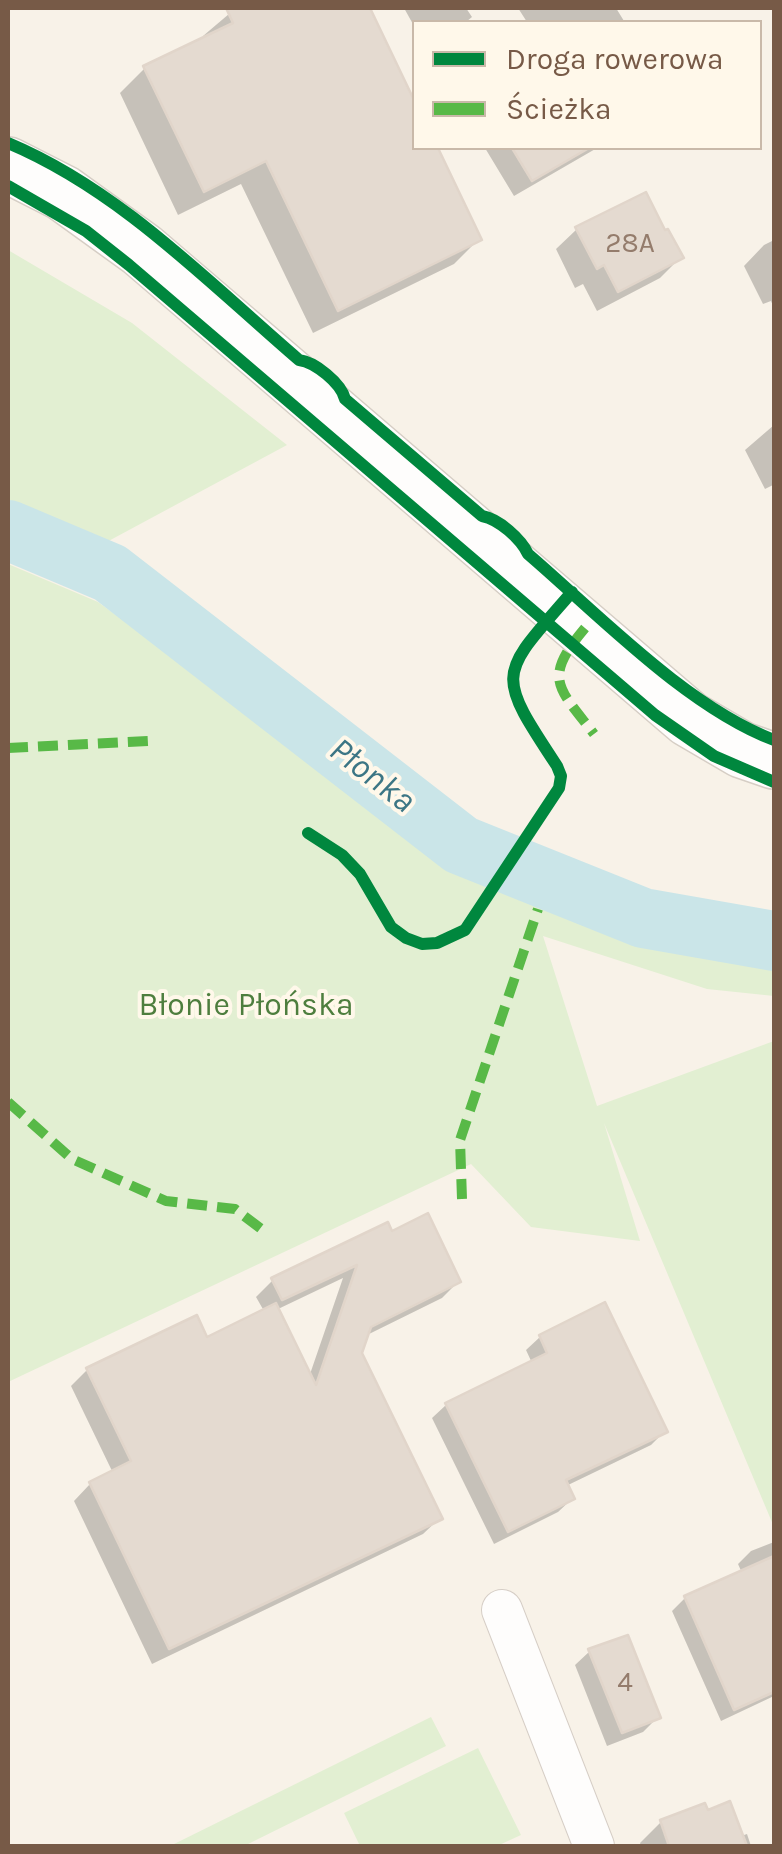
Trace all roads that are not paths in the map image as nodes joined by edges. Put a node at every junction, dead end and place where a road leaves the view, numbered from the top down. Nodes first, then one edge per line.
1 (8, 165) edge
2 (774, 761) edge
3 (502, 1610) dead end
4 (594, 1846) edge

1 - 2 street
3 - 4 street

